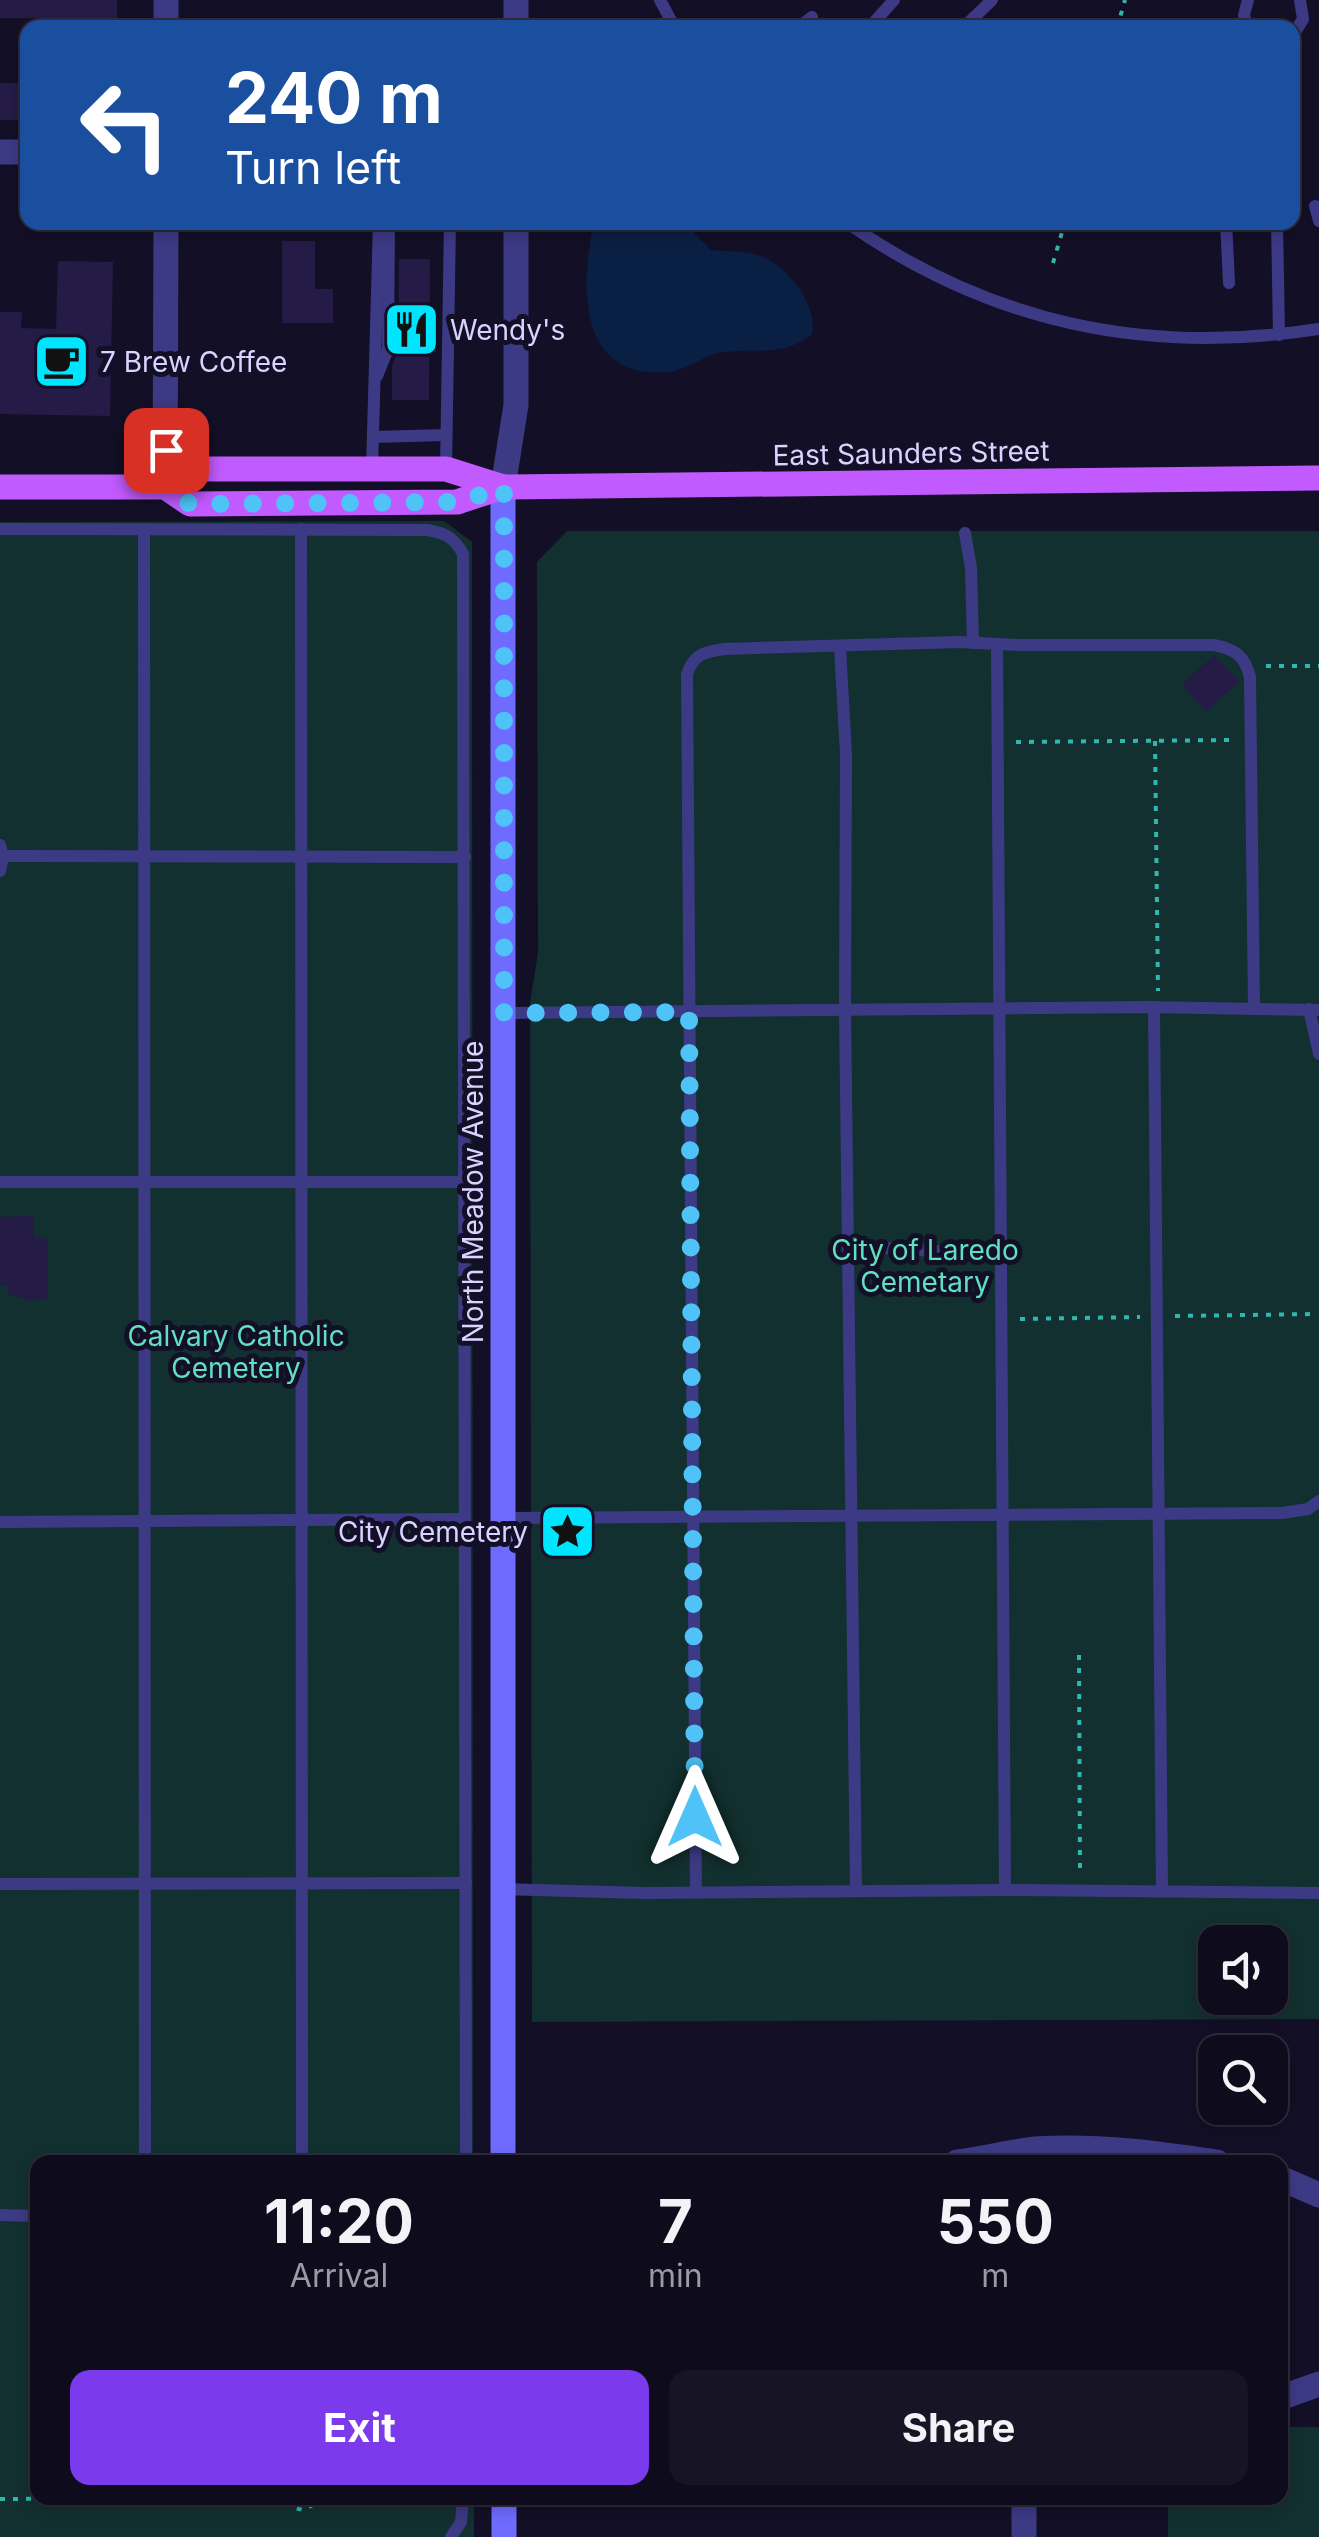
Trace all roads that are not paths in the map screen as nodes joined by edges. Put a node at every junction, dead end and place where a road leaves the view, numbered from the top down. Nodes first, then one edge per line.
1 (894, 0) edge
2 (992, 0) edge
3 (812, 17) dead end
4 (808, 20) edge
5 (876, 20) edge
6 (972, 20) edge
7 (1315, 206) dead end
8 (1319, 221) edge
9 (166, 230) edge
10 (379, 230) edge
11 (389, 230) edge
12 (450, 230) edge
13 (516, 230) edge
14 (859, 230) edge
15 (1226, 230) edge
16 (1277, 230) edge
17 (1229, 283) dead end
18 (1319, 329) edge
19 (1279, 335) junction
20 (374, 383) junction
21 (446, 436) junction
22 (373, 437) junction
23 (372, 469) junction
24 (446, 469) junction
25 (1319, 478) edge
26 (0, 488) edge
27 (166, 488) junction
28 (504, 488) junction
29 (301, 528) junction
30 (0, 529) edge
31 (144, 529) junction
32 (965, 533) dead end
33 (973, 643) junction
34 (997, 644) junction
35 (840, 647) junction
36 (2, 851) edge
37 (144, 856) junction
38 (301, 857) junction
39 (465, 857) junction
40 (0, 871) edge
41 (1156, 1000) junction
42 (1000, 1008) junction
43 (1254, 1008) junction
44 (845, 1010) junction
45 (1314, 1010) edge
46 (689, 1012) junction
47 (504, 1013) junction
48 (1319, 1054) edge
49 (0, 1182) edge
50 (144, 1182) junction
51 (302, 1182) junction
52 (465, 1182) junction
53 (848, 1246) junction
54 (1001, 1255) junction
55 (1319, 1501) edge
56 (1159, 1515) junction
57 (851, 1516) junction
58 (1002, 1516) junction
59 (693, 1517) junction
60 (503, 1518) junction
61 (466, 1519) junction
62 (144, 1520) junction
63 (302, 1520) junction
64 (0, 1522) edge
65 (302, 1883) junction
66 (466, 1883) junction
67 (0, 1884) edge
68 (145, 1884) junction
69 (504, 1889) junction
70 (1005, 1890) junction
71 (856, 1891) junction
72 (1162, 1891) junction
73 (696, 1892) junction
74 (1319, 1892) edge
75 (145, 2155) edge
76 (302, 2155) edge
77 (466, 2155) edge
78 (504, 2155) edge
79 (1001, 2155) edge
80 (1167, 2155) edge
81 (1288, 2181) edge
82 (1319, 2195) edge
83 (0, 2215) edge
84 (30, 2216) edge
85 (1319, 2384) edge
86 (1288, 2395) edge
87 (462, 2505) edge
88 (504, 2505) edge
89 (1024, 2505) edge
90 (451, 2537) edge
91 (504, 2537) edge
92 (1024, 2537) edge

1 - 5 lane
2 - 6 lane
3 - 4 lane
7 - 8 lane
9 - 27 street
10 - 20 lane
11 - 20 lane
12 - 21 lane
13 - 28 street, North Meadow Avenue
14 - 19 lane
15 - 17 lane
16 - 19 lane
18 - 19 lane
20 - 22 lane
21 - 22 lane
21 - 24 lane
22 - 23 lane
23 - 24 main road, East Saunders Street
23 - 27 main road, East Saunders Street
24 - 28 main road, East Saunders Street
25 - 28 main road, East Saunders Street
26 - 27 main road, East Saunders Street
27 - 28 main road, East Saunders Street
28 - 47 main road, North Meadow Avenue
29 - 31 lane
29 - 38 lane
29 - 39 lane
30 - 31 lane
31 - 37 lane
32 - 33 lane
33 - 34 lane
33 - 35 lane
34 - 42 lane
34 - 43 lane
35 - 44 lane
35 - 46 lane
36 - 37 lane
36 - 40 lane
37 - 38 lane
37 - 50 lane
38 - 39 lane
38 - 51 lane
39 - 52 lane
41 - 42 lane
41 - 43 lane
41 - 56 lane
42 - 44 lane
42 - 54 lane
43 - 45 lane
44 - 46 lane
44 - 53 lane
45 - 48 lane
46 - 47 lane
46 - 59 lane
47 - 60 main road, North Meadow Avenue
49 - 50 lane
50 - 51 lane
50 - 62 lane
51 - 52 lane
51 - 63 lane
52 - 61 lane
53 - 54 lane
53 - 57 lane
54 - 58 lane
55 - 56 lane
56 - 58 lane
56 - 72 lane
57 - 58 lane
57 - 59 lane
57 - 71 lane
58 - 70 lane
59 - 60 lane
59 - 73 lane
60 - 69 main road, North Meadow Avenue
61 - 63 lane
61 - 66 lane
62 - 63 lane
62 - 64 lane
62 - 68 lane
63 - 65 lane
65 - 66 lane
65 - 68 lane
65 - 76 lane
66 - 77 lane
67 - 68 lane
68 - 75 lane
69 - 73 lane
69 - 78 main road, North Meadow Avenue
70 - 71 lane
70 - 72 lane
71 - 73 lane
72 - 74 lane
79 - 80 street
81 - 82 street
83 - 84 lane
85 - 86 street
87 - 90 lane
88 - 91 main road
89 - 92 street

